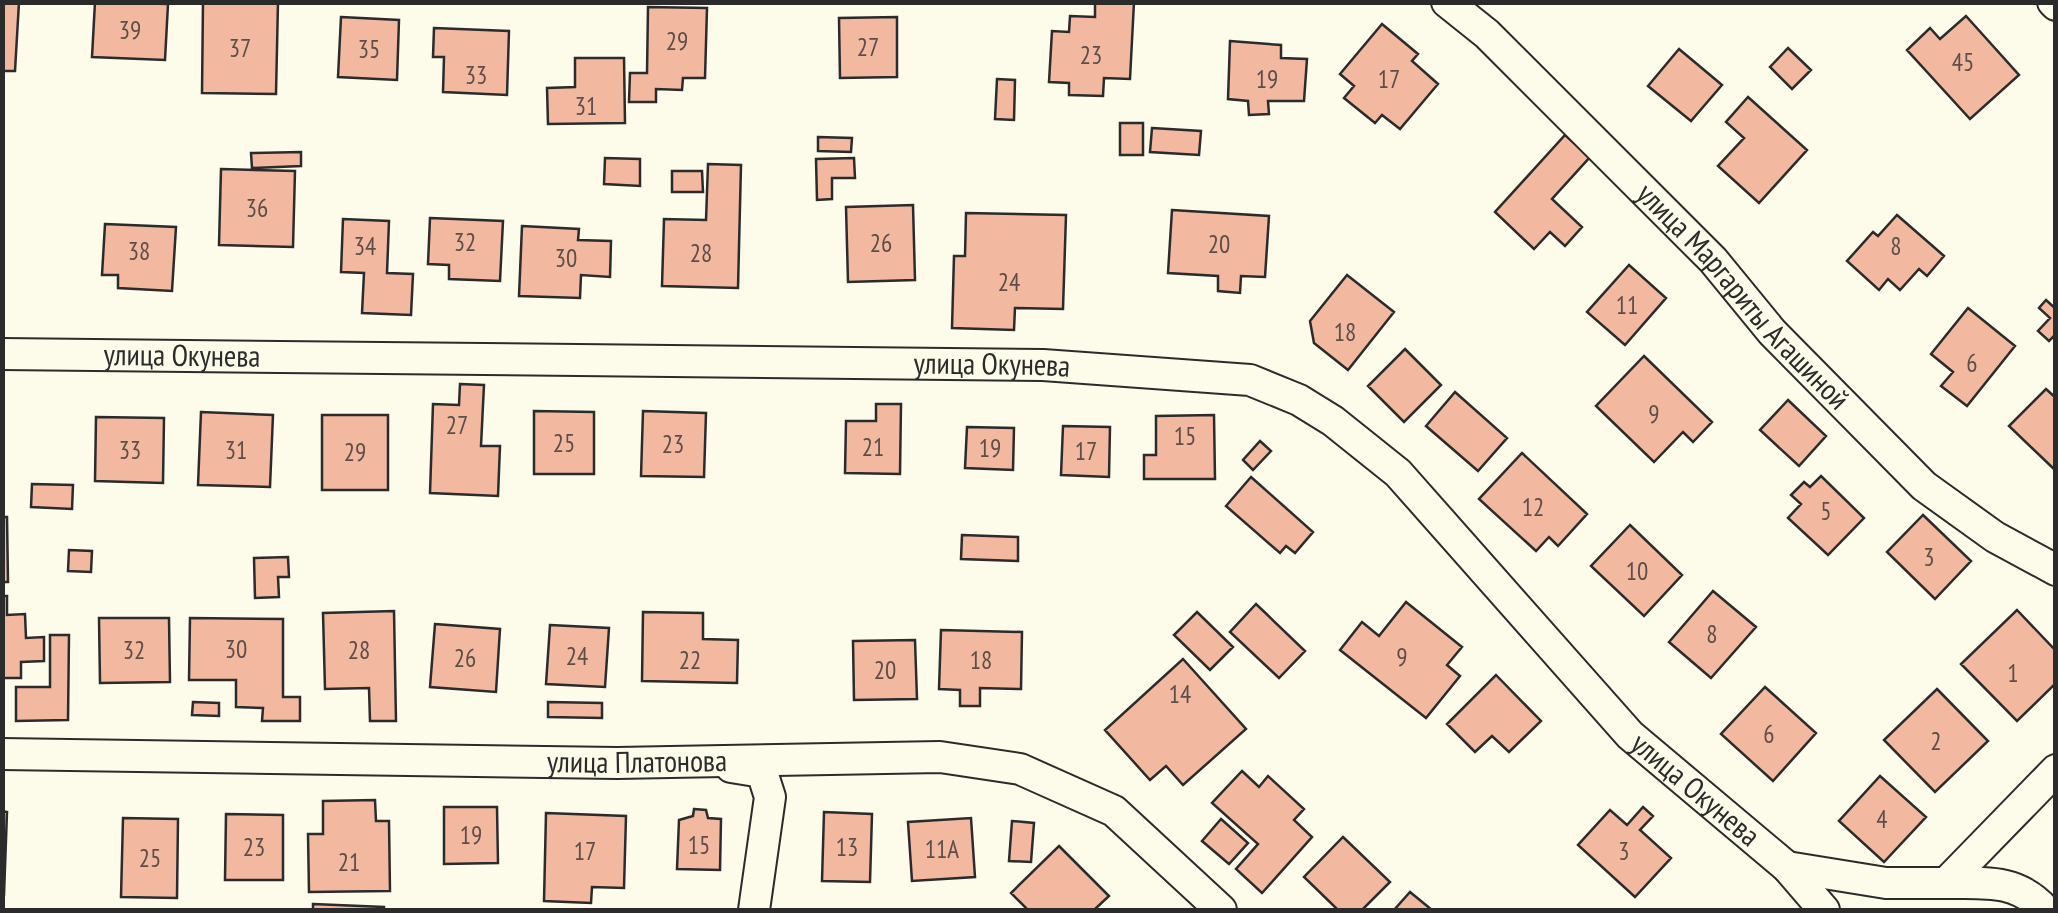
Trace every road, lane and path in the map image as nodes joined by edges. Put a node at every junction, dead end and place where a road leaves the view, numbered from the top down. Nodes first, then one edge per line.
1 (1447, 2) edge
2 (2, 354) edge
3 (2056, 570) edge
4 (2, 754) edge
5 (832, 758) junction
6 (666, 762) junction
7 (2056, 770) edge
8 (770, 796) junction
9 (1788, 867) junction
10 (1946, 882) junction
11 (754, 910) edge
12 (1220, 910) edge
13 (1824, 910) edge
14 (2045, 910) edge

1 - 3 street, улица Маргариты Агашиной
2 - 9 street, улица Окунева
4 - 6 street, улица Платонова
5 - 6 street, улица Платонова
5 - 8 street
5 - 12 street, улица Платонова
6 - 8 street
7 - 10 street
8 - 11 street
9 - 10 street
9 - 13 street, улица Окунева
10 - 14 street

